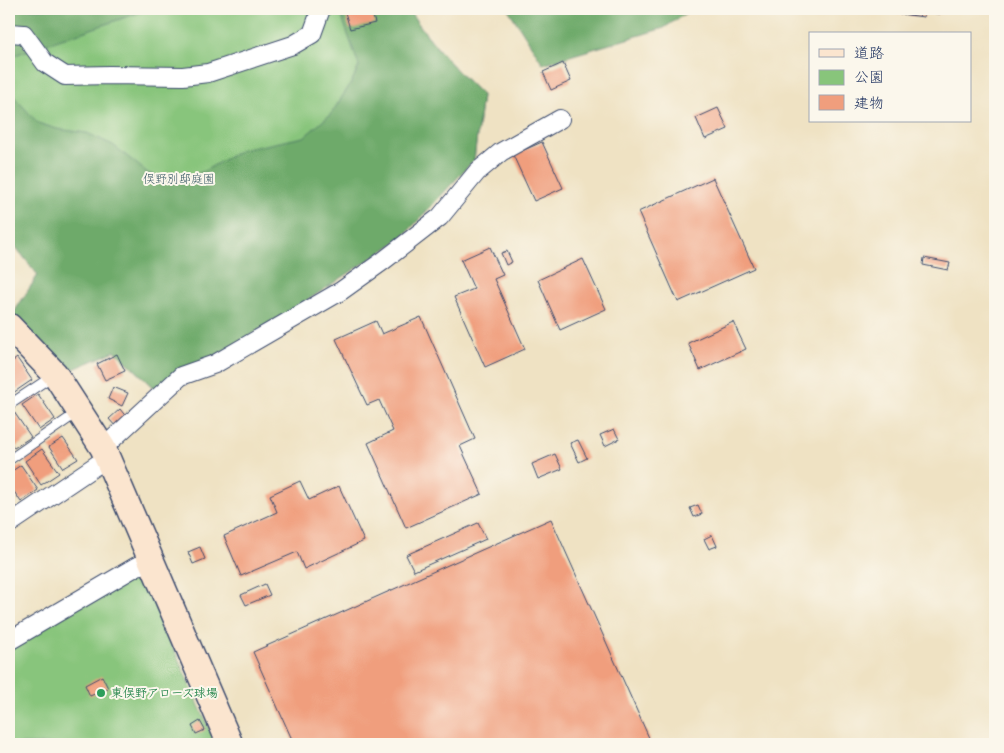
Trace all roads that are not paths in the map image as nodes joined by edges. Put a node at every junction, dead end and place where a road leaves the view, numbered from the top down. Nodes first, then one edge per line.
1 (321, 9) edge
2 (9, 33) edge
3 (560, 119) dead end
4 (9, 326) edge
5 (55, 374) junction
6 (9, 405) edge
7 (80, 411) junction
8 (105, 453) junction
9 (9, 460) edge
10 (9, 524) edge
11 (151, 563) junction
12 (9, 641) edge
13 (230, 744) edge

1 - 2 street
3 - 8 street
4 - 5 street
5 - 6 lane
5 - 7 street
7 - 8 street
7 - 9 lane
8 - 10 street
8 - 11 street
11 - 12 street
11 - 13 street

